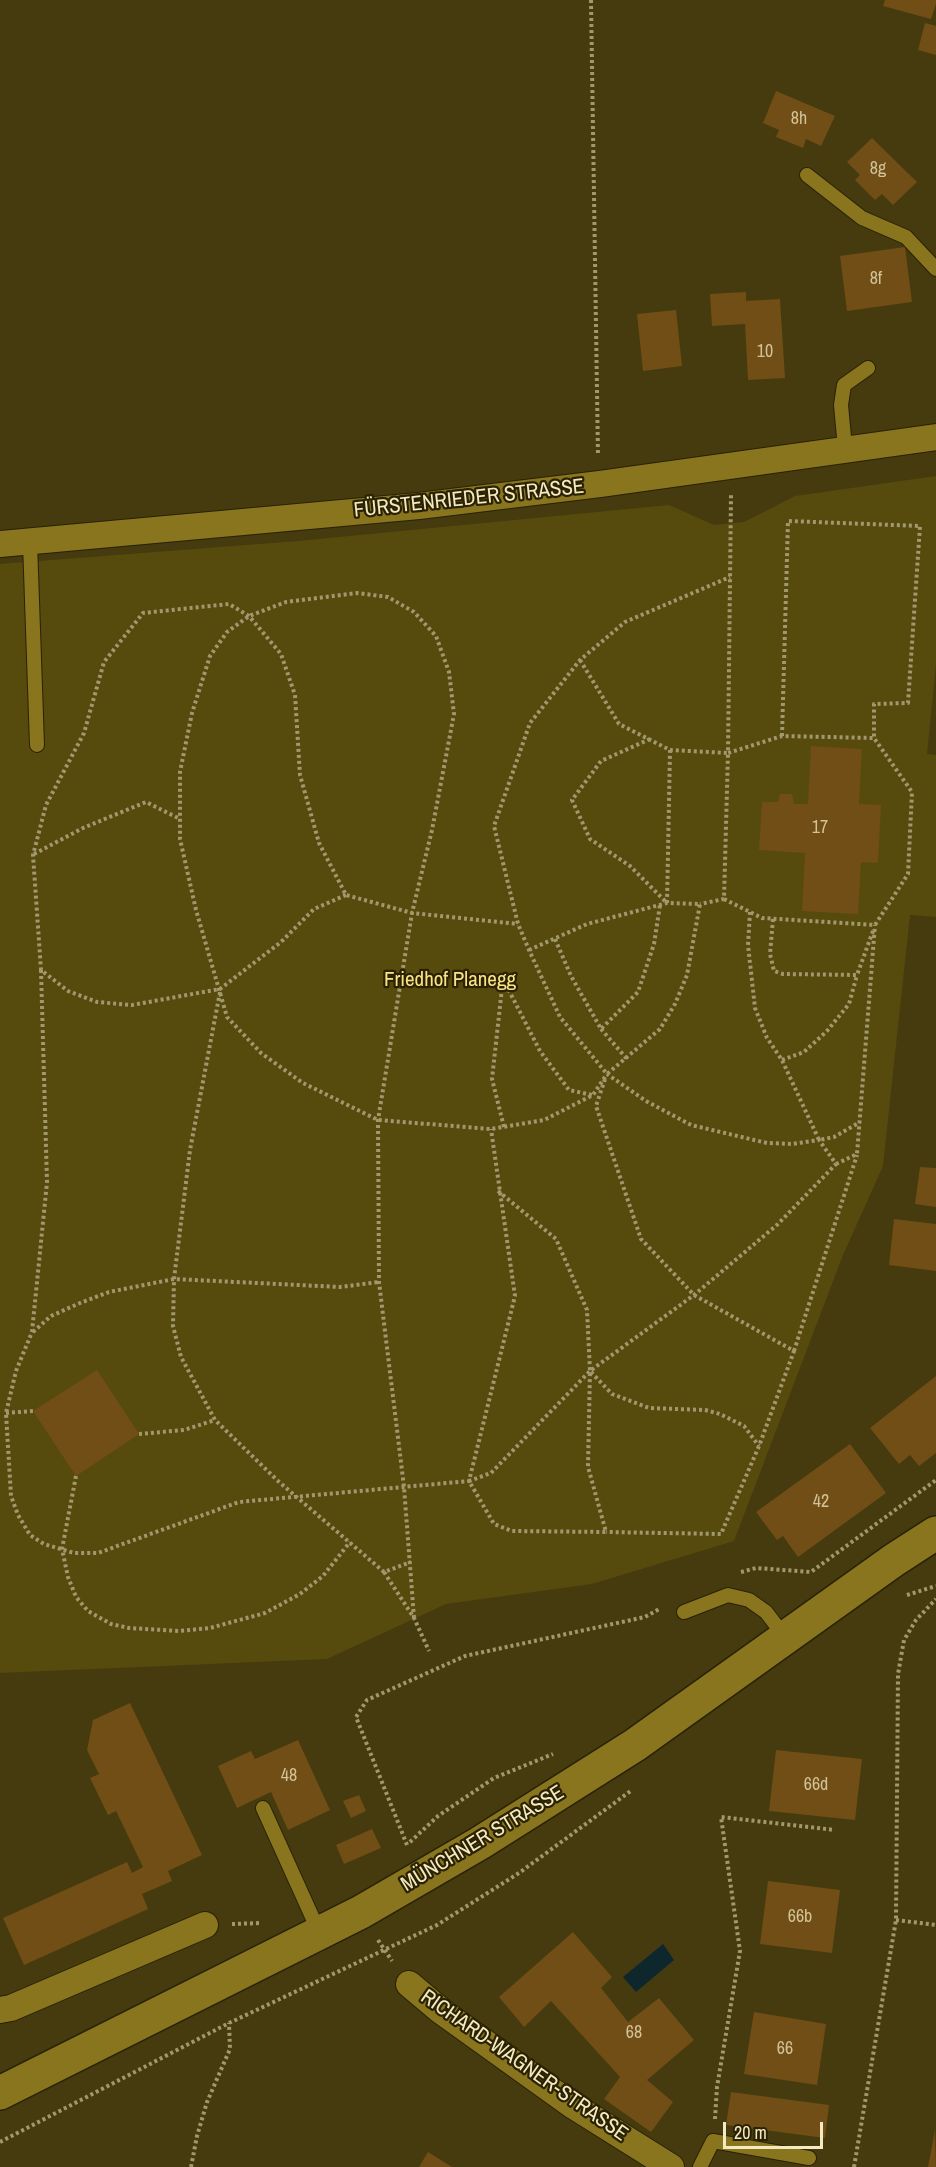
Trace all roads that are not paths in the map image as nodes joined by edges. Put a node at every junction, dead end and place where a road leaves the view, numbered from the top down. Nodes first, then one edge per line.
1 (807, 175) dead end
2 (936, 268) edge
3 (868, 368) dead end
4 (936, 437) edge
5 (845, 448) junction
6 (30, 543) junction
7 (0, 544) edge
8 (37, 745) dead end
9 (936, 1533) edge
10 (684, 1612) dead end
11 (786, 1639) junction
12 (263, 1808) dead end
13 (204, 1925) dead end
14 (320, 1932) junction
15 (409, 1984) dead end
16 (0, 2010) edge
17 (0, 2093) edge
18 (809, 2157) dead end
19 (671, 2167) edge
20 (700, 2167) edge

1 - 2 lane
3 - 5 lane
4 - 5 street, FÜRSTENRIEDER STRASSE
5 - 6 street, FÜRSTENRIEDER STRASSE
6 - 7 street, FÜRSTENRIEDER STRASSE
6 - 8 lane
9 - 11 main road, MÜNCHNER STRASSE
10 - 11 lane
11 - 14 main road, MÜNCHNER STRASSE
12 - 14 lane
13 - 16 street
14 - 17 main road, MÜNCHNER STRASSE
15 - 19 street, RICHARD-WAGNER-STRASSE
18 - 20 lane

